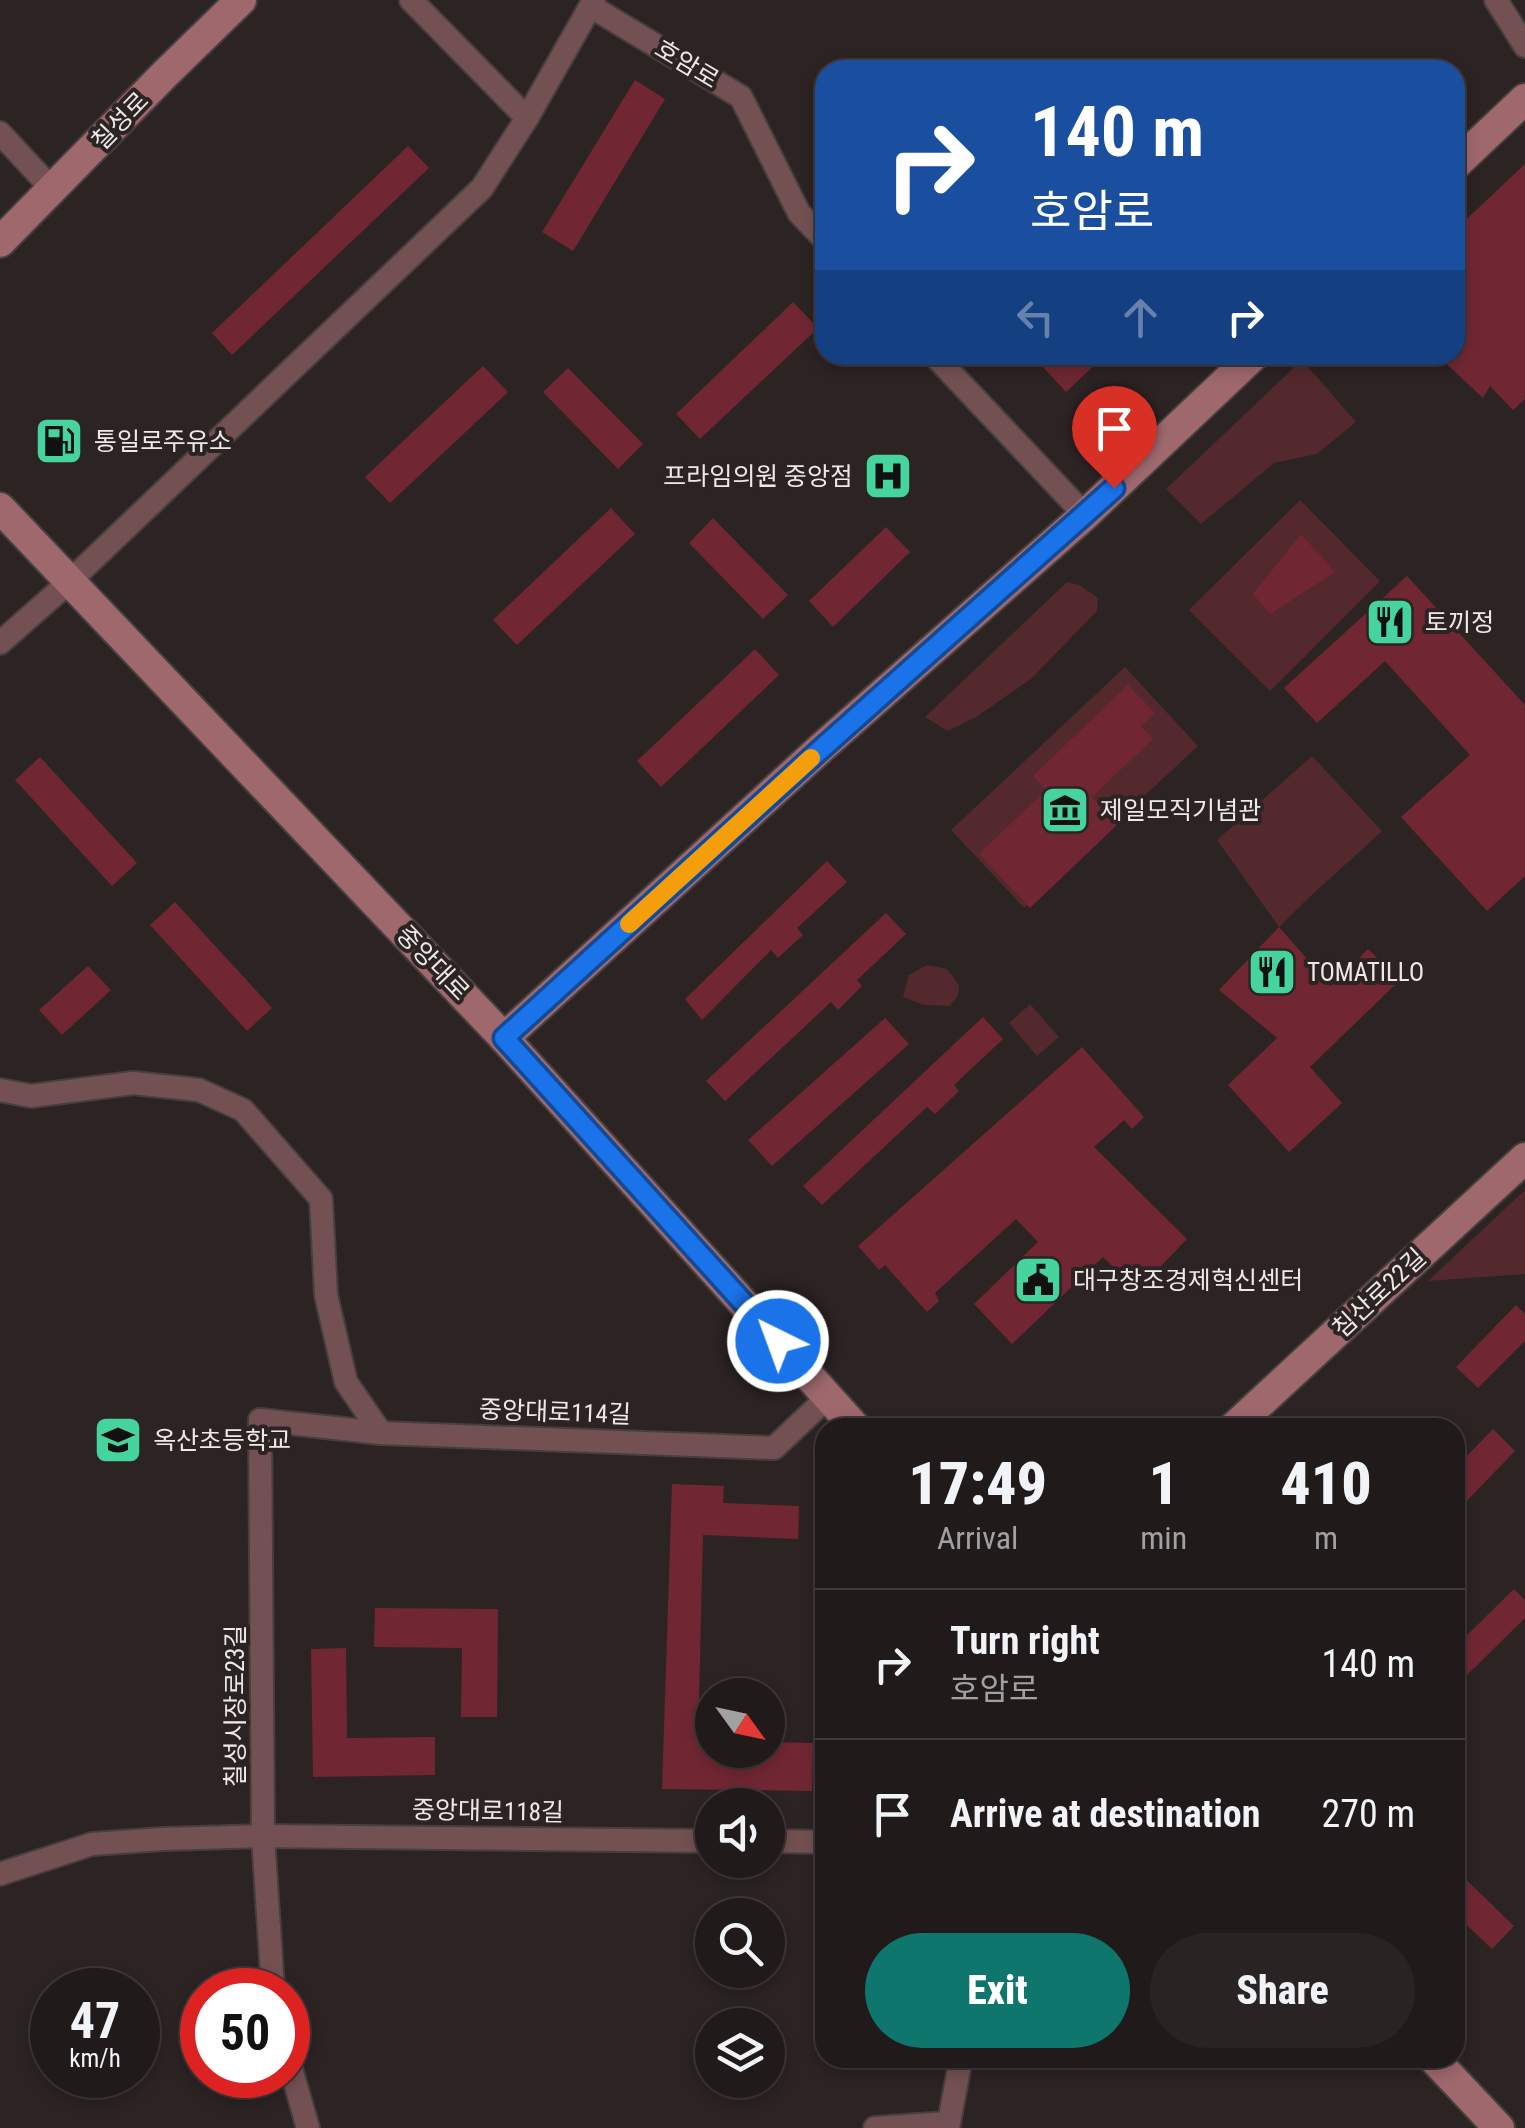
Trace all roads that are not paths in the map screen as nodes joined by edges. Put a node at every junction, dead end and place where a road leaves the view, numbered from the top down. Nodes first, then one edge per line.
1 (241, 0) edge
2 (411, 0) edge
3 (1496, 0) edge
4 (593, 4) edge
5 (1525, 46) edge
6 (1525, 99) edge
7 (527, 118) junction
8 (0, 133) edge
9 (1465, 156) edge
10 (53, 190) junction
11 (815, 230) edge
12 (0, 242) edge
13 (944, 365) edge
14 (1243, 365) edge
15 (0, 508) edge
16 (1086, 514) junction
17 (69, 582) junction
18 (0, 643) edge
19 (504, 1038) junction
20 (0, 1090) edge
21 (1525, 1158) edge
22 (828, 1396) junction
23 (847, 1418) edge
24 (1244, 1418) edge
25 (260, 1420) joint
26 (381, 1433) junction
27 (263, 1836) junction
28 (695, 1841) edge
29 (785, 1842) edge
30 (815, 1842) edge
31 (0, 1874) edge
32 (272, 1968) edge
33 (958, 2068) edge
34 (1442, 2068) edge
35 (299, 2098) edge
36 (948, 2126) edge
37 (308, 2128) edge
38 (875, 2128) edge
39 (1499, 2128) edge

1 - 10 main road, 칠성로
2 - 7 street
3 - 5 street
4 - 7 street
4 - 11 street, 호암로
6 - 9 main road
7 - 17 street
8 - 10 street
10 - 12 main road, 칠성로
13 - 16 street
14 - 16 main road
15 - 17 main road, 중앙대로
16 - 19 main road
17 - 18 street
17 - 19 main road, 중앙대로
19 - 22 main road, 중앙대로
20 - 26 street
21 - 24 main road, 침산로22길
22 - 23 main road, 중앙대로
22 - 26 street, 중앙대로114길
25 - 26 street, 중앙대로114길
25 - 27 street, 칠성시장로23길
27 - 28 street, 중앙대로118길
27 - 31 street, 중앙대로118길
27 - 32 street, 칠성시장로23길
29 - 30 street
33 - 36 street
34 - 39 main road
35 - 37 street
36 - 38 street

